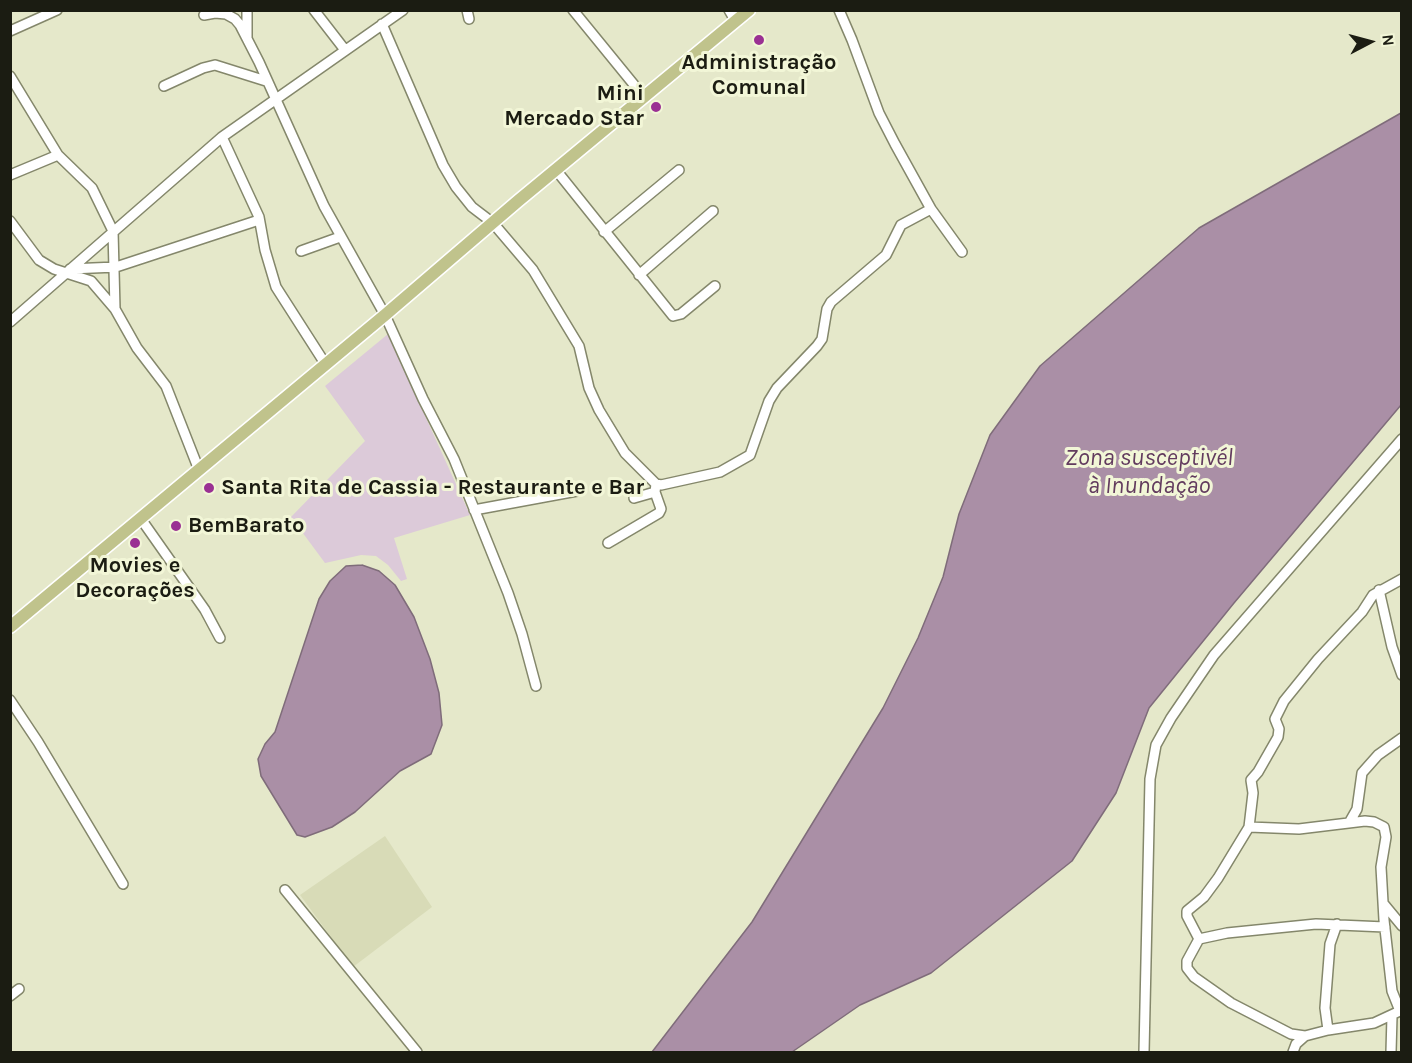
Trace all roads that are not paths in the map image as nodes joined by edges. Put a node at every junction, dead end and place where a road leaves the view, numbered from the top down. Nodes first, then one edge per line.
1 (57, 10) edge
2 (247, 10) edge
3 (314, 10) edge
4 (403, 10) edge
5 (573, 10) edge
6 (729, 10) edge
7 (749, 10) edge
8 (839, 10) edge
9 (204, 15) dead end
10 (736, 22) junction
11 (382, 24) junction
12 (10, 31) edge
13 (247, 42) junction
14 (345, 50) junction
15 (10, 76) edge
16 (266, 81) junction
17 (164, 86) dead end
18 (644, 97) junction
19 (276, 99) junction
20 (222, 137) junction
21 (58, 155) junction
22 (556, 170) junction
23 (679, 170) dead end
24 (10, 175) edge
25 (931, 209) junction
26 (713, 211) dead end
27 (10, 220) edge
28 (259, 220) junction
29 (493, 223) junction
30 (113, 231) junction
31 (604, 232) junction
32 (340, 237) junction
33 (301, 251) dead end
34 (962, 252) dead end
35 (116, 267) junction
36 (69, 270) junction
37 (639, 275) junction
38 (715, 285) dead end
39 (115, 309) junction
40 (385, 315) junction
41 (10, 322) edge
42 (326, 364) junction
43 (1401, 439) edge
44 (199, 470) junction
45 (655, 488) junction
46 (577, 491) dead end
47 (634, 498) dead end
48 (474, 510) junction
49 (141, 519) junction
50 (608, 543) dead end
51 (1401, 579) edge
52 (1379, 590) junction
53 (10, 627) edge
54 (220, 638) dead end
55 (1401, 675) edge
56 (537, 686) dead end
57 (10, 700) edge
58 (1401, 738) edge
59 (1357, 809) junction
60 (1365, 821) junction
61 (1348, 823) junction
62 (1249, 827) junction
63 (123, 884) dead end
64 (285, 890) dead end
65 (1383, 903) junction
66 (1337, 924) junction
67 (1401, 926) edge
68 (1385, 927) junction
69 (1199, 939) junction
70 (19, 989) dead end
71 (10, 996) edge
72 (1398, 1012) edge
73 (1328, 1030) junction
74 (1305, 1036) junction
75 (417, 1053) edge
76 (1144, 1053) edge
77 (1293, 1053) edge
78 (1391, 1053) edge

1 - 12 street
2 - 13 street
3 - 14 street
4 - 11 street
5 - 18 street
6 - 10 street
7 - 10 main road
8 - 25 street
9 - 13 street
10 - 18 main road
11 - 14 street
11 - 29 street
13 - 16 street
14 - 19 street
15 - 21 street
16 - 17 street
16 - 19 street
18 - 22 main road
19 - 20 street
19 - 32 street
20 - 28 street
20 - 30 street
21 - 24 street
21 - 30 street
22 - 29 main road
22 - 31 street
23 - 31 street
25 - 34 street
25 - 45 street
26 - 37 street
27 - 36 street
28 - 35 street
28 - 42 street
29 - 40 main road
29 - 45 street
30 - 35 street
30 - 36 street
31 - 37 street
32 - 33 street
32 - 40 street
35 - 36 street
35 - 39 street
36 - 39 street
36 - 41 street
37 - 38 street
39 - 44 street
40 - 42 main road
40 - 48 street
42 - 44 main road
43 - 76 street
44 - 49 main road
45 - 47 street
45 - 50 street
46 - 48 street
48 - 56 street
49 - 53 main road
49 - 54 street
51 - 52 street
52 - 55 street
52 - 62 street
57 - 63 street
58 - 59 street
59 - 60 street
59 - 61 street
60 - 61 street
60 - 65 street
61 - 62 street
62 - 69 street
64 - 75 street
65 - 67 street
65 - 68 street
66 - 68 street
66 - 69 street
66 - 73 street
68 - 72 street
69 - 74 street
70 - 71 street
72 - 73 street
72 - 78 street
73 - 74 street
74 - 77 street

